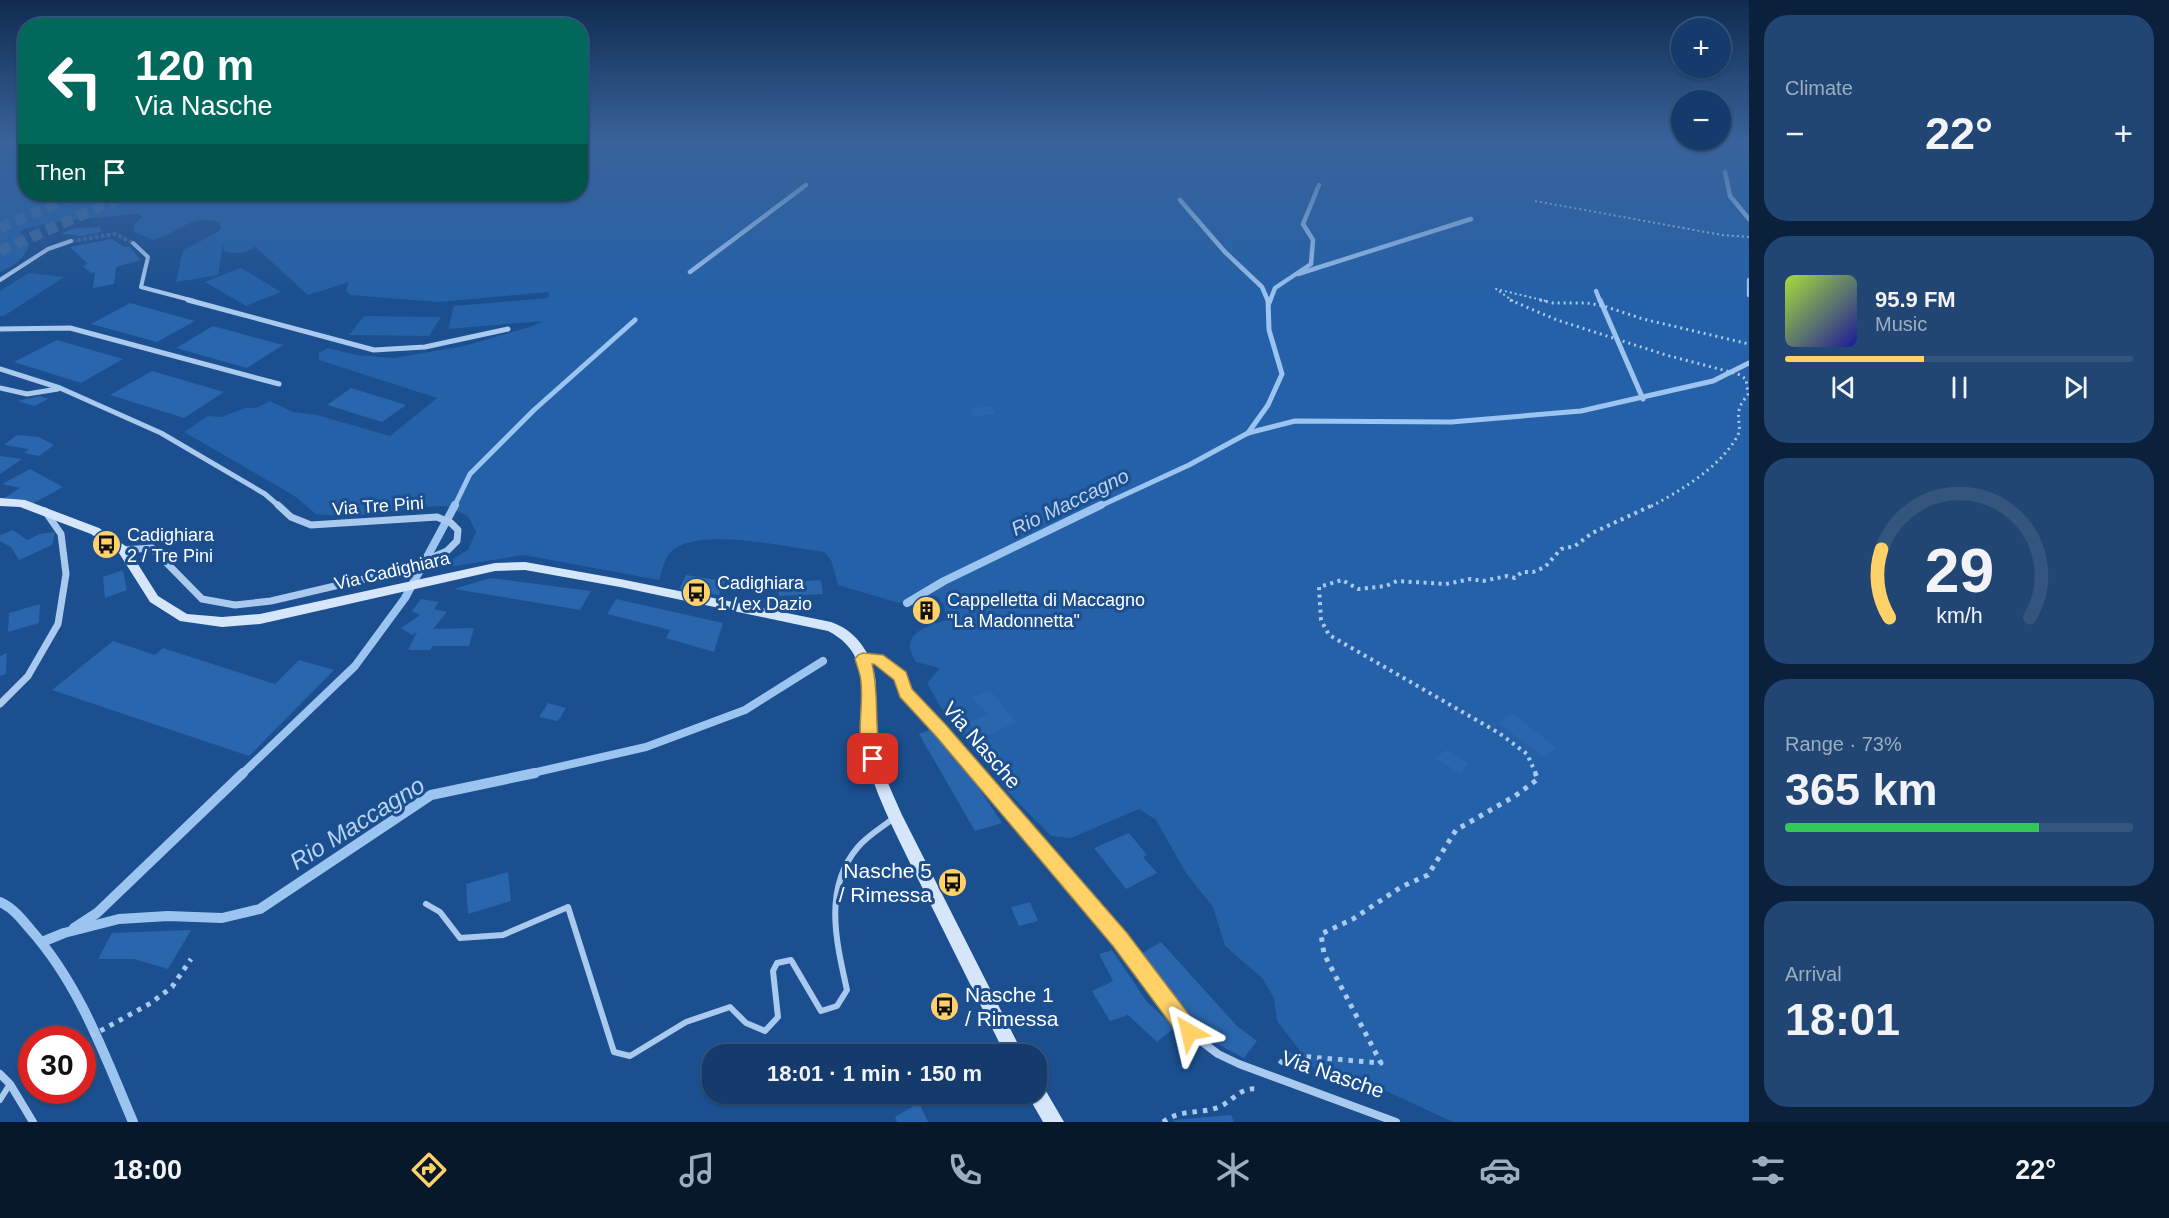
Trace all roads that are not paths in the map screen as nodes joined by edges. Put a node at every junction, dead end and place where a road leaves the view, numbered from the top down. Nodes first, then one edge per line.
1 (71, 242) tunnel mouth
2 (133, 243) dead end
3 (0, 280) edge
4 (0, 329) edge
5 (508, 329) dead end
6 (0, 369) edge
7 (279, 384) dead end
8 (0, 388) edge
9 (60, 388) junction
10 (0, 502) edge
11 (44, 511) junction
12 (123, 550) junction
13 (863, 659) junction
14 (0, 704) edge
15 (895, 818) junction
16 (426, 904) dead end
17 (1009, 1044) edge
18 (0, 1074) edge
19 (10, 1084) junction
20 (0, 1100) edge
21 (1042, 1104) edge
22 (33, 1122) edge
23 (1053, 1122) edge
24 (1396, 1122) edge

1 - 3 street
2 - 5 street
4 - 7 street
6 - 9 street, Via Tre Pini
8 - 9 street
9 - 12 street, Via Tre Pini
10 - 11 street, Via Cadighiara
11 - 12 street, Via Cadighiara
11 - 14 street
12 - 13 street, Via Cadighiara
13 - 15 street
13 - 24 street, Via Nasche
15 - 16 lane
15 - 17 street
18 - 19 street
19 - 20 lane
19 - 22 street
21 - 23 street

